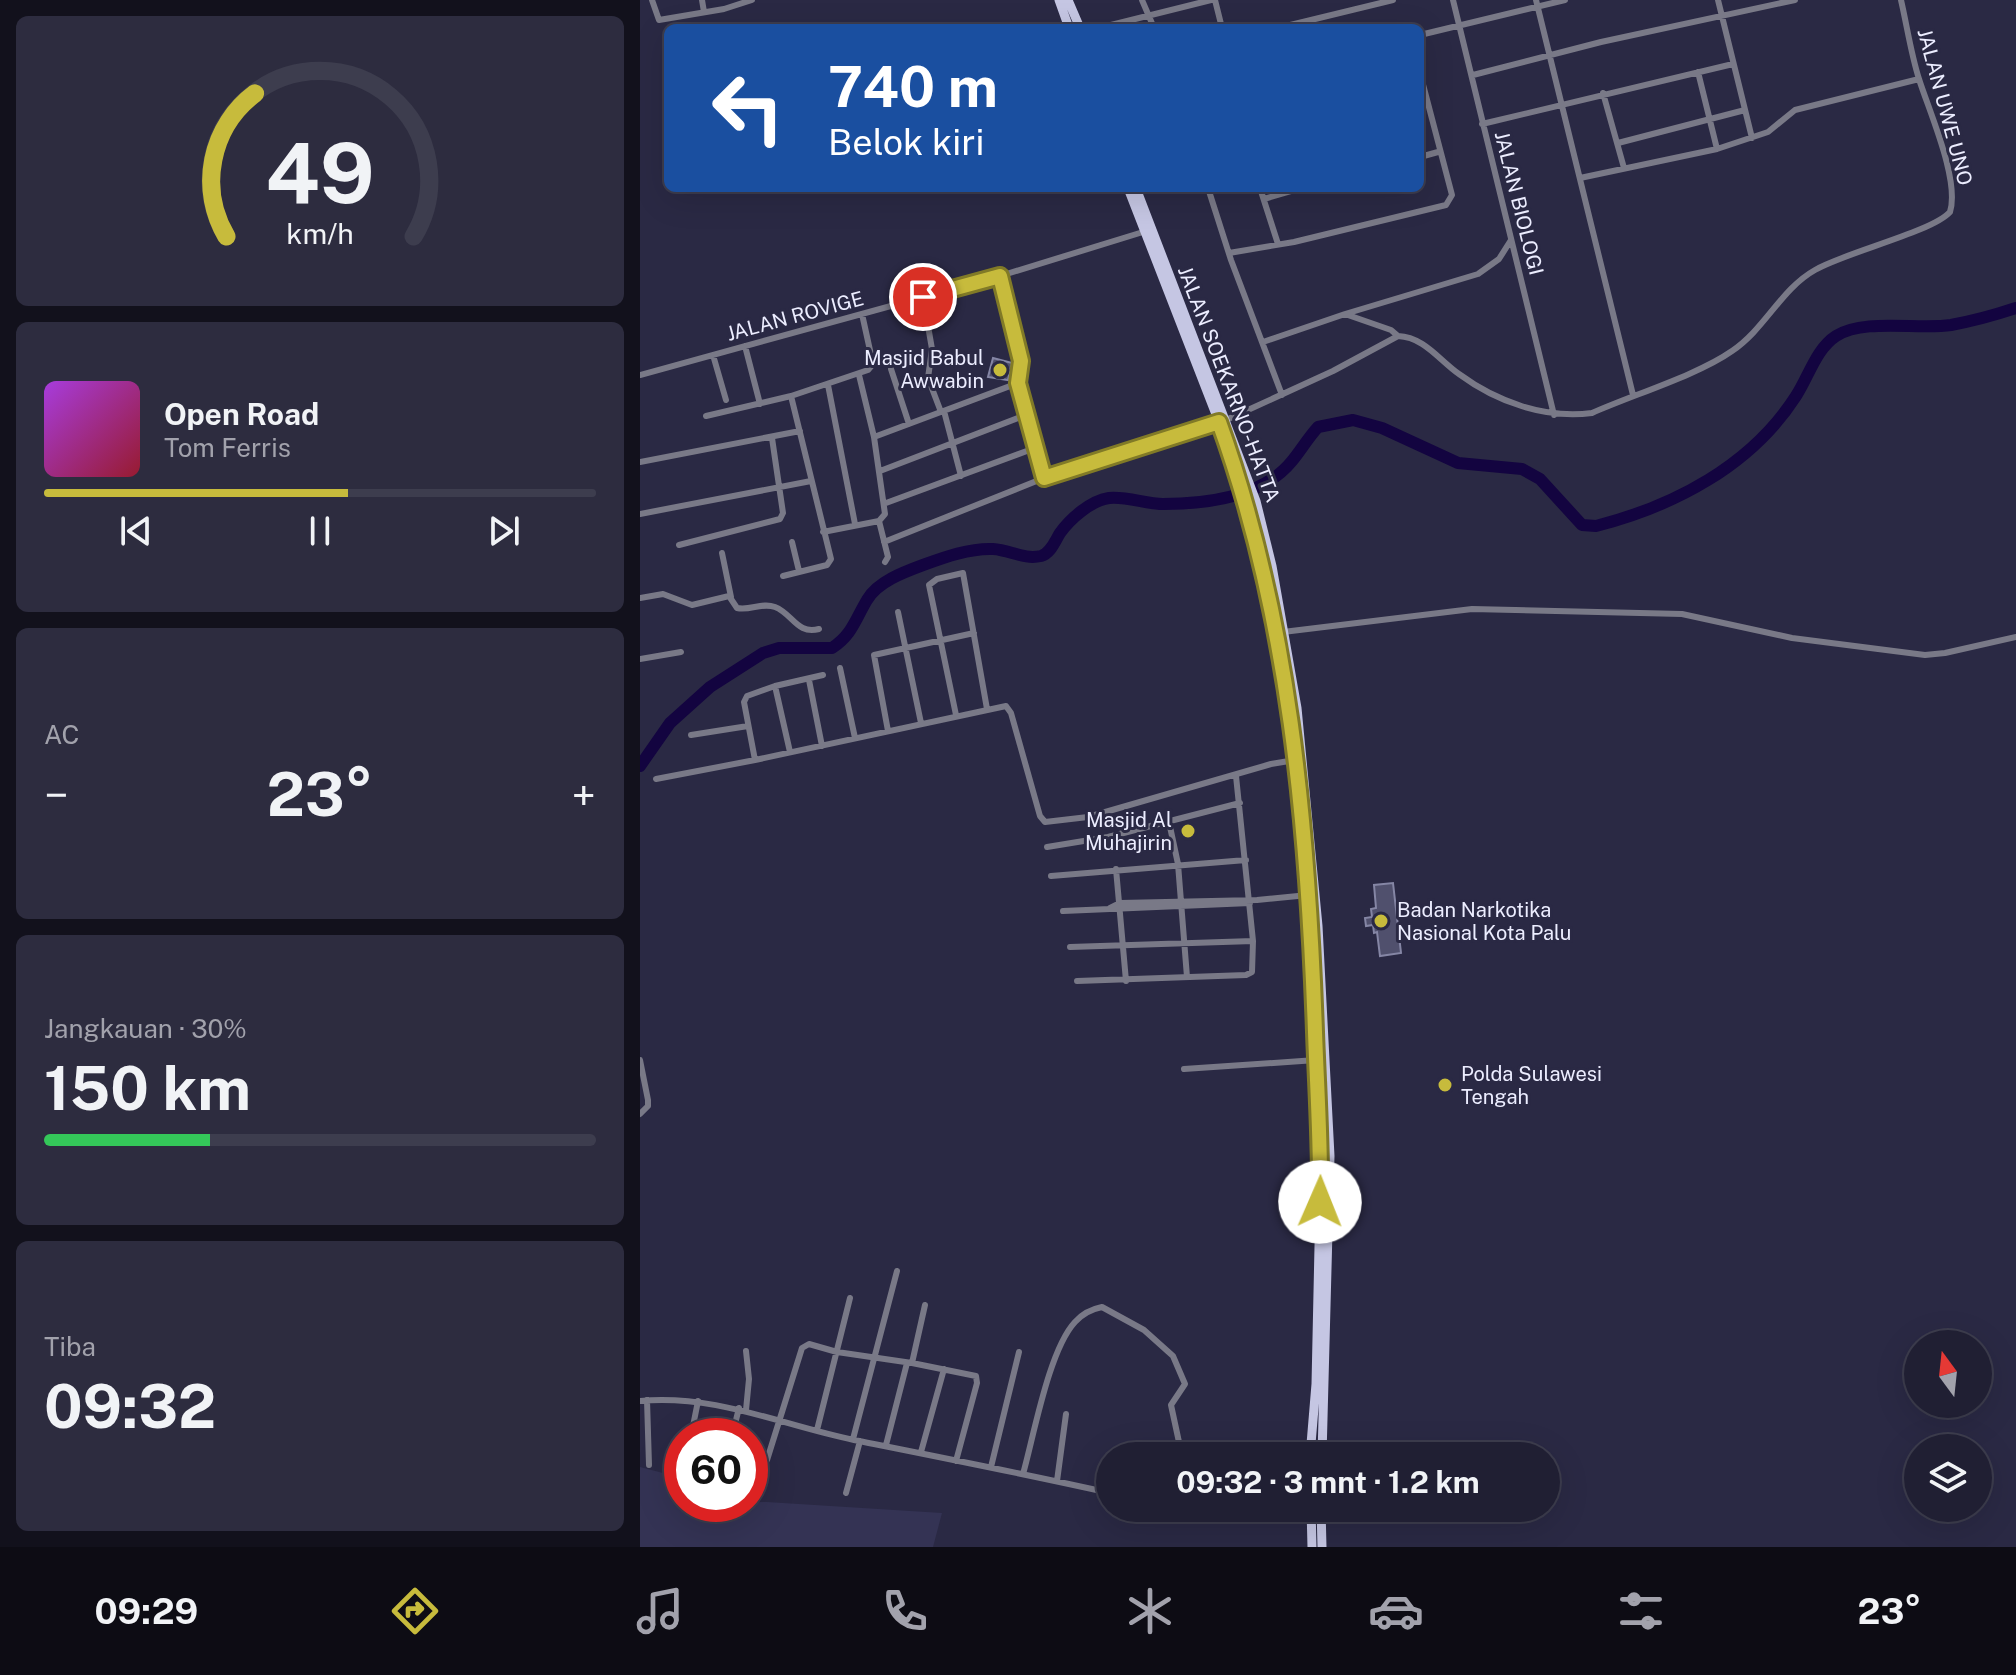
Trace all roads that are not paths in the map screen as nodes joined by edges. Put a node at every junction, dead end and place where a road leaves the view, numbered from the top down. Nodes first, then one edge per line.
1 (652, 0) edge
2 (702, 0) edge
3 (1059, 0) edge
4 (1068, 0) edge
5 (1142, 0) edge
6 (1213, 0) edge
7 (1393, 0) edge
8 (1453, 0) edge
9 (1565, 0) edge
10 (1718, 0) edge
11 (1795, 0) edge
12 (1901, 0) edge
13 (748, 1) edge
14 (1536, 3) edge
15 (704, 12) junction
16 (1149, 15) junction
17 (1723, 17) junction
18 (1068, 24) edge
19 (1078, 24) edge
20 (1114, 24) edge
21 (1152, 24) edge
22 (1221, 24) edge
23 (1294, 24) edge
24 (1458, 26) junction
25 (1424, 34) edge
26 (1549, 57) junction
27 (1733, 64) junction
28 (1698, 72) junction
29 (1473, 75) junction
30 (1919, 79) junction
31 (1424, 89) edge
32 (1603, 93) junction
33 (1561, 103) junction
34 (1428, 105) junction
35 (1424, 106) edge
36 (1745, 110) junction
37 (1709, 118) junction
38 (1482, 124) junction
39 (1752, 138) junction
40 (1618, 143) junction
41 (1717, 149) junction
42 (1438, 152) junction
43 (1424, 156) edge
44 (1624, 168) junction
45 (1580, 178) junction
46 (1133, 192) edge
47 (1133, 192) edge
48 (1209, 192) edge
49 (1261, 192) edge
50 (1288, 192) edge
51 (1264, 199) junction
52 (1143, 232) junction
53 (1511, 240) junction
54 (1278, 244) junction
55 (1229, 253) junction
56 (1000, 276) junction
57 (923, 297) junction
58 (862, 314) junction
59 (1345, 314) junction
60 (1398, 336) junction
61 (1263, 342) junction
62 (745, 346) junction
63 (713, 355) junction
64 (891, 369) dead end
65 (640, 375) edge
66 (859, 375) junction
67 (1018, 383) junction
68 (828, 385) junction
69 (1282, 395) junction
70 (1633, 395) junction
71 (791, 396) junction
72 (726, 400) dead end
73 (760, 404) junction
74 (943, 412) junction
75 (1026, 415) junction
76 (1554, 415) junction
77 (706, 416) dead end
78 (1222, 421) junction
79 (909, 424) junction
80 (800, 431) junction
81 (874, 437) junction
82 (772, 438) junction
83 (952, 444) junction
84 (1035, 448) junction
85 (640, 462) edge
86 (880, 471) junction
87 (961, 476) junction
88 (1044, 478) junction
89 (811, 481) junction
90 (779, 486) junction
91 (886, 503) junction
92 (640, 514) edge
93 (879, 521) junction
94 (855, 524) junction
95 (823, 532) junction
96 (792, 542) dead end
97 (884, 542) junction
98 (679, 545) dead end
99 (722, 553) dead end
100 (885, 562) dead end
101 (799, 571) junction
102 (783, 576) dead end
103 (731, 597) junction
104 (640, 598) edge
105 (898, 612) dead end
106 (819, 629) dead end
107 (1279, 632) junction
108 (974, 633) junction
109 (2016, 637) edge
110 (941, 643) junction
111 (906, 650) junction
112 (681, 652) dead end
113 (640, 659) edge
114 (840, 668) dead end
115 (823, 675) dead end
116 (809, 680) junction
117 (775, 686) junction
118 (987, 709) junction
119 (956, 715) junction
120 (921, 723) junction
121 (748, 726) junction
122 (888, 731) junction
123 (691, 735) dead end
124 (855, 738) junction
125 (822, 746) junction
126 (790, 752) junction
127 (755, 760) junction
128 (1295, 760) junction
129 (1236, 776) junction
130 (656, 779) dead end
131 (1240, 803) junction
132 (1169, 822) junction
133 (1047, 847) dead end
134 (1308, 851) junction
135 (1246, 860) junction
136 (1178, 864) junction
137 (1116, 869) junction
138 (1051, 876) dead end
139 (1308, 895) junction
140 (1251, 900) junction
141 (1182, 904) junction
142 (1119, 906) junction
143 (1063, 911) dead end
144 (1253, 941) junction
145 (1185, 942) junction
146 (1122, 944) junction
147 (1070, 947) dead end
148 (1187, 977) junction
149 (1077, 981) dead end
150 (1126, 981) junction
151 (1320, 1033) junction
152 (1316, 1060) junction
153 (640, 1062) edge
154 (1184, 1069) dead end
155 (640, 1114) edge
156 (897, 1271) dead end
157 (1322, 1291) junction
158 (850, 1298) dead end
159 (925, 1305) dead end
160 (746, 1351) dead end
161 (837, 1352) junction
162 (1019, 1352) dead end
163 (874, 1358) junction
164 (909, 1363) junction
165 (944, 1369) junction
166 (644, 1401) edge
167 (698, 1401) junction
168 (743, 1409) junction
169 (1066, 1414) dead end
170 (695, 1418) edge
171 (739, 1418) edge
172 (780, 1419) junction
173 (817, 1430) junction
174 (856, 1440) junction
175 (1179, 1442) edge
176 (1311, 1442) edge
177 (1322, 1442) edge
178 (886, 1445) junction
179 (921, 1452) junction
180 (768, 1457) edge
181 (956, 1461) junction
182 (649, 1465) dead end
183 (991, 1467) junction
184 (1023, 1474) junction
185 (1057, 1481) junction
186 (1096, 1490) edge
187 (846, 1493) dead end
188 (1311, 1522) edge
189 (1321, 1522) edge
190 (1312, 1547) edge
191 (1322, 1547) edge

1 - 15 street
2 - 15 street
3 - 18 main road
4 - 19 main road
5 - 16 street
6 - 16 street
6 - 22 street
7 - 23 street
8 - 24 street, JALAN BIOLOGI
9 - 14 street
10 - 17 street
11 - 17 street
12 - 30 street, JALAN UWE UNO
13 - 15 street
14 - 24 street
14 - 26 street
16 - 20 street
16 - 21 street
17 - 26 street
17 - 27 street
24 - 25 street
24 - 29 street, JALAN BIOLOGI
26 - 29 street
26 - 33 street
27 - 28 street
27 - 36 street
28 - 32 street
28 - 37 street
29 - 38 street, JALAN BIOLOGI
30 - 39 street
30 - 70 street, JALAN UWE UNO
31 - 34 street
32 - 33 street
32 - 40 street
33 - 38 street
33 - 45 street
34 - 35 street
34 - 42 street
36 - 37 street
36 - 39 street
37 - 40 street
37 - 41 street
38 - 53 street, JALAN BIOLOGI
39 - 41 street
40 - 44 street
41 - 44 street
42 - 43 street
42 - 54 street
44 - 45 street
45 - 70 street
46 - 52 main road, JALAN SOEKARNO-HATTA
47 - 78 main road, JALAN SOEKARNO-HATTA
48 - 55 street
49 - 51 street
50 - 51 street
51 - 54 street
52 - 56 street, JALAN ROVIGE
52 - 78 main road, JALAN SOEKARNO-HATTA
53 - 59 street
53 - 76 street, JALAN BIOLOGI
54 - 55 street
55 - 61 street
56 - 57 street, JALAN ROVIGE
56 - 67 street
57 - 58 street, JALAN ROVIGE
57 - 74 street
58 - 62 street, JALAN ROVIGE
58 - 66 street
59 - 60 street, JALAN UWE UNO
59 - 61 street
60 - 69 street
60 - 76 street, JALAN UWE UNO
61 - 69 street
62 - 63 street, JALAN ROVIGE
62 - 73 street
63 - 65 street, JALAN ROVIGE
63 - 72 street
64 - 79 street
66 - 68 street
66 - 81 street
67 - 74 street
67 - 75 street
68 - 71 street
68 - 94 street
69 - 78 street
70 - 76 street, JALAN UWE UNO
71 - 73 street
71 - 80 street
73 - 77 street
74 - 79 street
74 - 83 street
75 - 83 street
75 - 84 street
78 - 88 street
78 - 107 main road, JALAN SOEKARNO-HATTA
79 - 81 street
80 - 82 street
80 - 89 street
81 - 86 street
82 - 85 street
82 - 90 street
83 - 86 street
83 - 87 street
84 - 87 street
84 - 88 street
86 - 91 street
87 - 91 street
88 - 97 street
89 - 90 street
89 - 95 street
90 - 92 street
90 - 98 street
91 - 93 street
93 - 94 street
93 - 97 street
94 - 95 street
95 - 101 street
96 - 101 street
97 - 100 street
99 - 103 street
101 - 102 street
103 - 104 street
103 - 106 street
105 - 111 street
107 - 109 street
107 - 128 main road, JALAN SOEKARNO-HATTA
107 - 134 main road, JALAN SOEKARNO-HATTA
108 - 110 street
108 - 110 street
108 - 118 street
110 - 111 street
110 - 119 street
111 - 120 street
111 - 122 street
112 - 113 street
114 - 124 street
115 - 116 street
116 - 117 street
116 - 125 street
117 - 121 street
117 - 126 street
118 - 119 street
118 - 129 street
119 - 120 street
120 - 122 street
121 - 123 street
121 - 127 street
122 - 124 street
124 - 125 street
125 - 126 street
126 - 127 street
127 - 130 street
128 - 129 street
128 - 134 main road, JALAN SOEKARNO-HATTA
129 - 131 street
131 - 132 street
131 - 135 street
132 - 133 street
132 - 136 street
134 - 139 main road, JALAN SOEKARNO-HATTA
134 - 151 main road, JALAN SOEKARNO-HATTA
135 - 136 street
135 - 140 street
136 - 137 street
136 - 141 street
137 - 138 street
137 - 142 street
139 - 140 street
139 - 151 main road, JALAN SOEKARNO-HATTA
140 - 141 street
140 - 144 street
141 - 142 street
141 - 145 street
142 - 143 street
142 - 146 street
144 - 145 street
144 - 148 street
145 - 146 street
145 - 148 street
146 - 147 street
146 - 150 street
148 - 150 street
149 - 150 street
151 - 152 main road, JALAN SOEKARNO-HATTA
151 - 157 main road, JALAN SOEKARNO-HATTA
152 - 154 street
152 - 157 main road, JALAN SOEKARNO-HATTA
153 - 155 street
156 - 163 street
157 - 176 main road, JALAN SOEKARNO-HATTA
157 - 177 main road, JALAN SOEKARNO-HATTA
158 - 161 street
159 - 164 street
160 - 168 street
161 - 163 street
161 - 172 street
161 - 173 street
162 - 183 street
163 - 164 street
163 - 174 street
164 - 165 street
164 - 178 street
165 - 179 street
165 - 181 street
166 - 167 street
166 - 182 street
167 - 168 street
167 - 170 street
168 - 171 street
168 - 172 street
169 - 185 street
172 - 173 street
172 - 180 street
173 - 174 street
174 - 178 street
174 - 187 street
175 - 184 street
178 - 179 street
179 - 181 street
181 - 183 street
183 - 184 street
184 - 185 street
185 - 186 street
188 - 190 main road
189 - 191 main road

